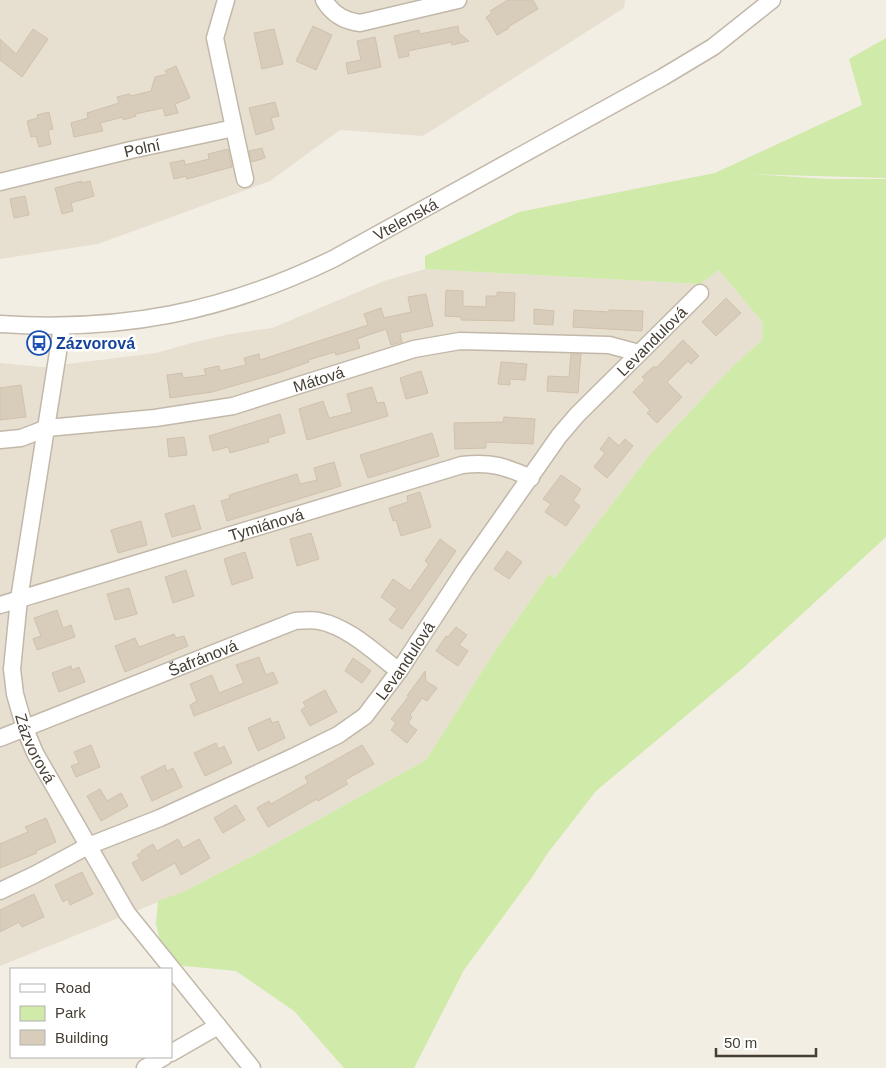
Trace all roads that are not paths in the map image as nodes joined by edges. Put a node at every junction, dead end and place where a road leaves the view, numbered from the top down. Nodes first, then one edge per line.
1 (226, 0) edge
2 (324, 0) edge
3 (458, 0) edge
4 (772, 0) edge
5 (234, 128) junction
6 (245, 179) dead end
7 (0, 182) edge
8 (700, 293) dead end
9 (0, 324) edge
10 (62, 326) junction
11 (639, 353) junction
12 (47, 428) junction
13 (0, 440) edge
14 (531, 478) junction
15 (20, 599) junction
16 (0, 605) edge
17 (399, 671) junction
18 (25, 729) junction
19 (0, 738) edge
20 (88, 846) junction
21 (0, 891) edge
22 (171, 968) edge
23 (172, 969) edge
24 (218, 1026) junction
25 (172, 1052) edge
26 (162, 1058) edge
27 (145, 1068) edge
28 (252, 1068) edge

1 - 5 street
2 - 3 street
4 - 10 street, Vtelenská
5 - 6 street
5 - 7 street, Polní
8 - 11 street, Levandulová
9 - 10 street, Vtelenská
10 - 12 street, Zázvorová
11 - 12 street, Mátová
11 - 14 street, Levandulová
12 - 13 street, Mátová
12 - 15 street, Zázvorová
14 - 15 street, Tymiánová
14 - 17 street, Levandulová
15 - 16 street, Tymiánová
15 - 18 street, Zázvorová
17 - 18 street, Šafránová
17 - 20 street, Levandulová
18 - 19 street, Šafránová
18 - 20 street, Zázvorová
20 - 21 street, Levandulová
20 - 22 street, Zázvorová
23 - 24 street, Zázvorová
24 - 25 street
24 - 28 street, Zázvorová
26 - 27 street

